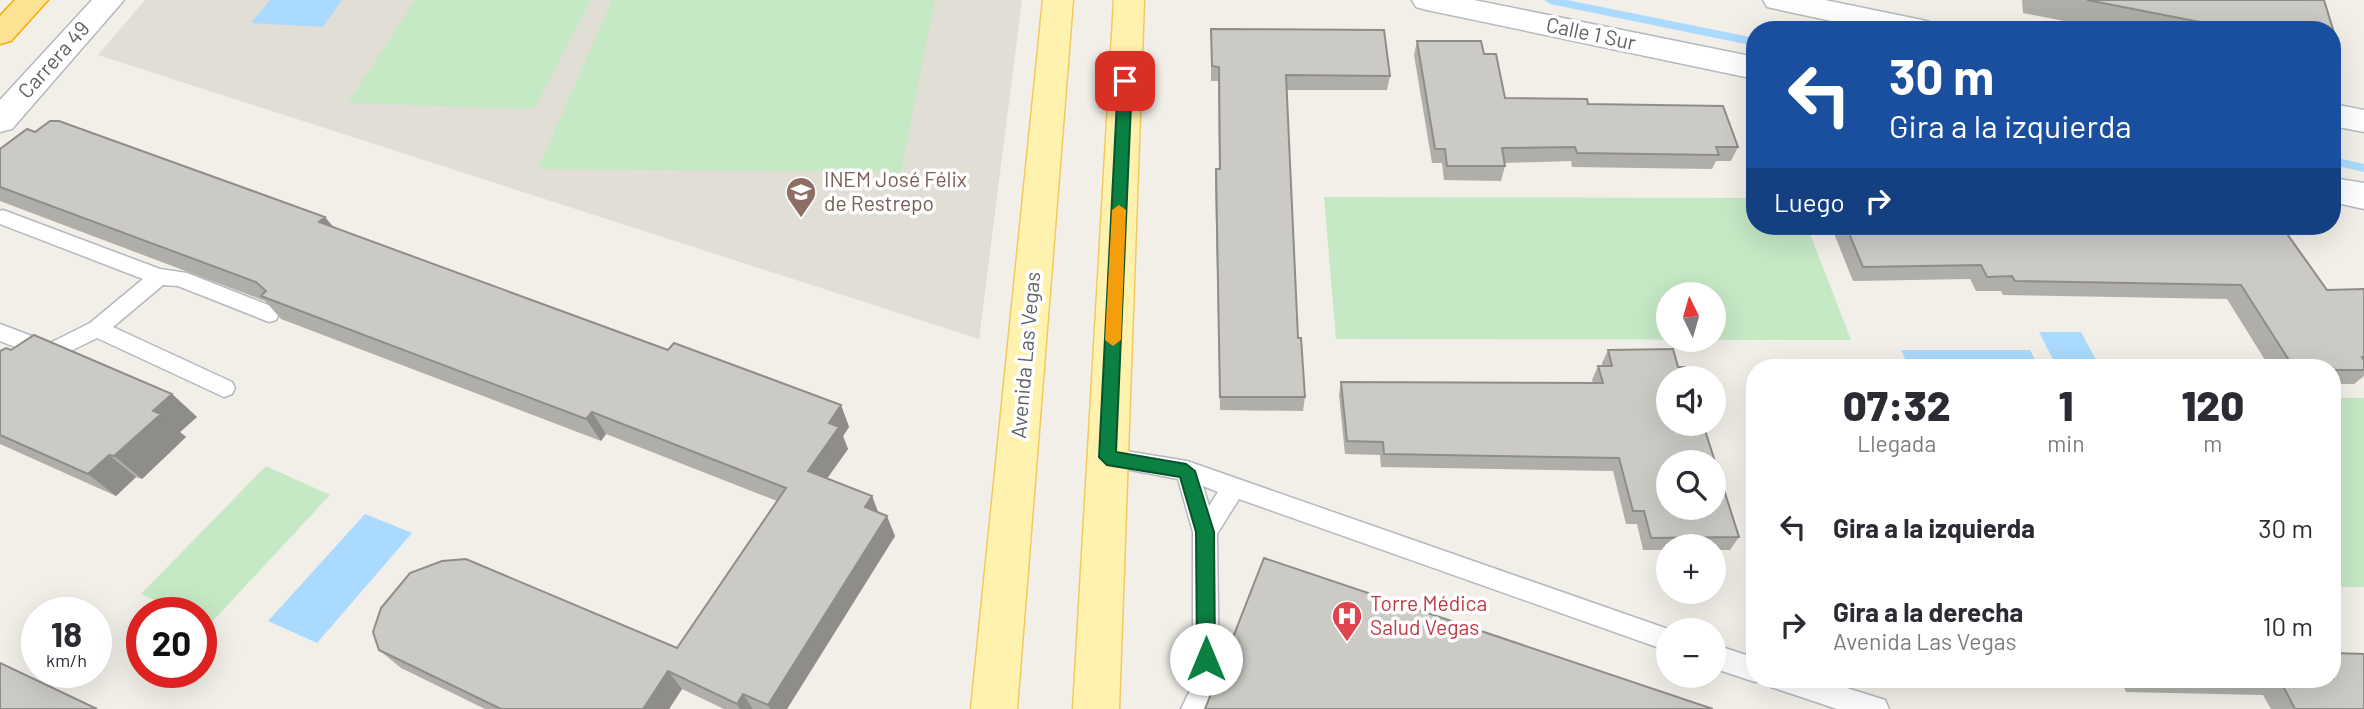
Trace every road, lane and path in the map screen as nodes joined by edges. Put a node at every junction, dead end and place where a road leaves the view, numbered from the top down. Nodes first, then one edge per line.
1 (33, 0) edge
2 (108, 0) edge
3 (1058, 0) edge
4 (1129, 0) edge
5 (1427, 0) edge
6 (1778, 0) edge
7 (1879, 21) edge
8 (0, 34) edge
9 (1746, 66) edge
10 (2341, 117) edge
11 (0, 121) edge
12 (2364, 121) edge
13 (2341, 192) edge
14 (2364, 196) edge
15 (3, 217) edge
16 (159, 277) junction
17 (269, 314) edge
18 (97, 328) junction
19 (0, 332) edge
20 (50, 352) junction
21 (0, 377) edge
22 (224, 388) dead end
23 (1107, 457) junction
24 (1186, 471) junction
25 (1234, 487) junction
26 (1205, 532) junction
27 (1656, 636) edge
28 (1726, 660) edge
29 (1746, 667) edge
30 (1809, 688) edge
31 (994, 709) edge
32 (1096, 709) edge
33 (1194, 709) edge
34 (1876, 709) edge

1 - 8 highway
2 - 11 street, Carrera 49
3 - 31 main road, Avenida Las Vegas
4 - 23 main road
5 - 9 street, Calle 1 Sur
6 - 7 street
10 - 12 street
13 - 14 street
15 - 16 lane
16 - 17 lane
16 - 18 lane
18 - 20 lane
18 - 22 lane
19 - 20 lane
20 - 21 lane
23 - 24 lane
23 - 32 main road
24 - 25 lane
24 - 26 lane
25 - 26 lane
25 - 27 lane
26 - 33 lane
28 - 29 lane
30 - 34 lane

